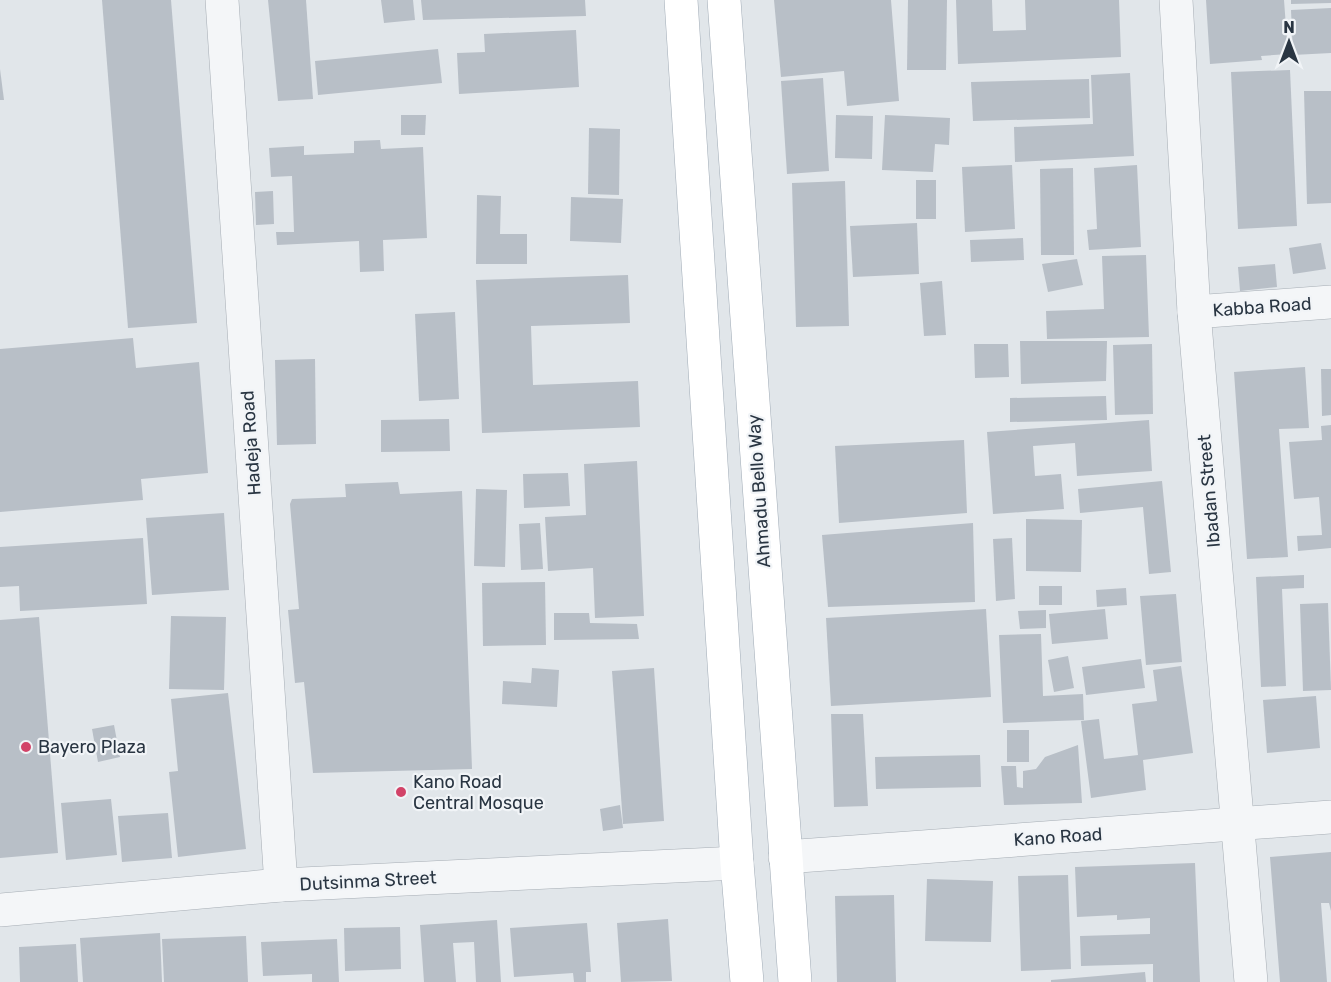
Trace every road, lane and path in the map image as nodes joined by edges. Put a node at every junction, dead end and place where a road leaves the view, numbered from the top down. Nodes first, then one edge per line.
1 (222, 0) edge
2 (681, 0) edge
3 (724, 0) edge
4 (1176, 0) edge
5 (1331, 302) edge
6 (1194, 312) junction
7 (1331, 817) edge
8 (1238, 824) junction
9 (785, 856) junction
10 (737, 863) junction
11 (281, 885) junction
12 (0, 910) edge
13 (747, 982) edge
14 (795, 982) edge
15 (1251, 982) edge

1 - 11 street, Hadeja Road
2 - 10 main road
3 - 9 main road, Ahmadu Bello Way
4 - 6 street, Ibadan Street
5 - 6 street, Kabba Road
6 - 8 street, Ibadan Street
7 - 8 street, Kano Road
8 - 9 street, Kano Road
8 - 15 street, Ibadan Street
9 - 14 main road, Ahmadu Bello Way
10 - 11 street, Dutsinma Street
10 - 13 main road
11 - 12 street, Dutsinma Street

